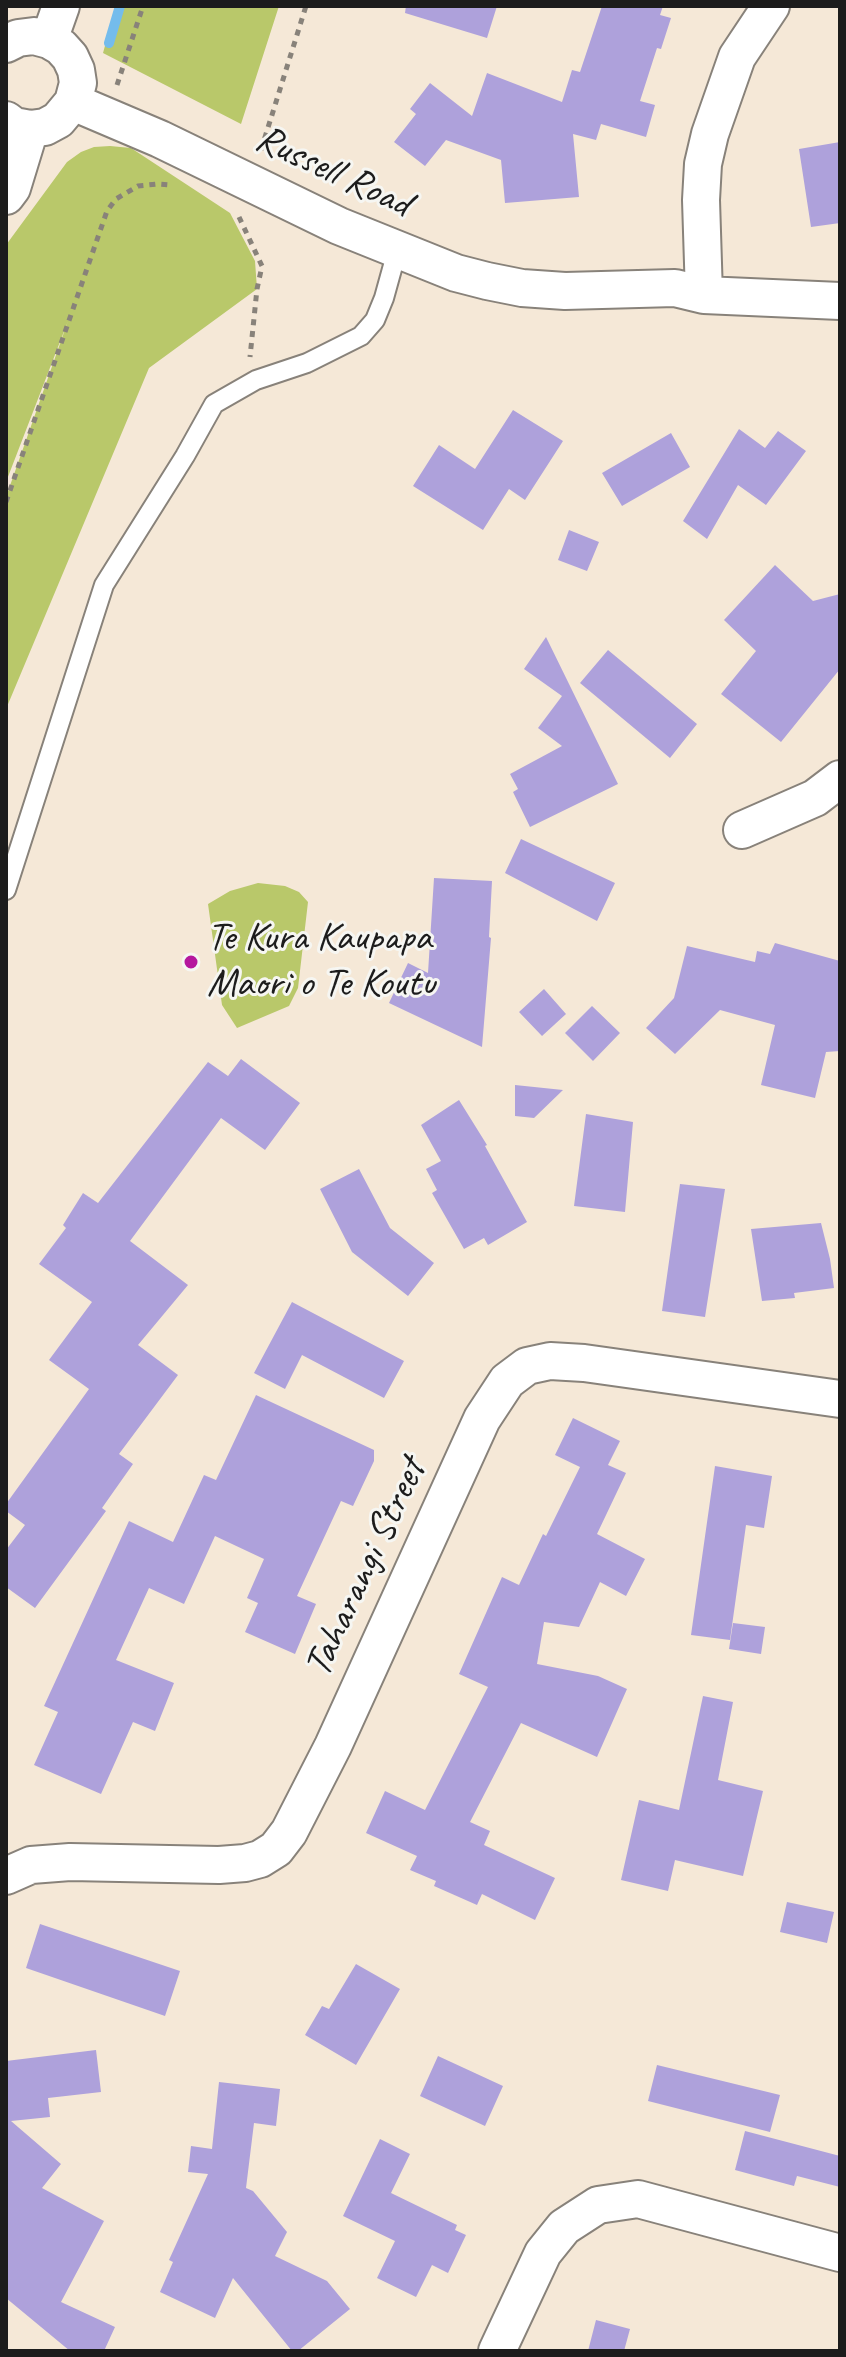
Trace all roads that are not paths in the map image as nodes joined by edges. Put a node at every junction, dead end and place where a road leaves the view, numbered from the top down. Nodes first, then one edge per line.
1 (61, 6) edge
2 (737, 6) edge
3 (771, 6) edge
4 (49, 40) junction
5 (6, 44) edge
6 (737, 57) junction
7 (73, 102) junction
8 (18, 124) edge
9 (6, 196) edge
10 (397, 251) junction
11 (704, 295) junction
12 (840, 301) edge
13 (840, 779) edge
14 (742, 830) dead end
15 (6, 890) edge
16 (840, 1399) edge
17 (6, 1876) edge
18 (840, 2253) edge
19 (497, 2351) edge

1 - 4 street
2 - 6 street
3 - 6 street
4 - 5 street
4 - 7 street
6 - 11 street
7 - 8 street
7 - 10 street, Russell Road
8 - 9 street
10 - 11 street, Russell Road
10 - 15 lane
11 - 12 street, Russell Road
13 - 14 street
16 - 17 street, Taharangi Street
18 - 19 street

